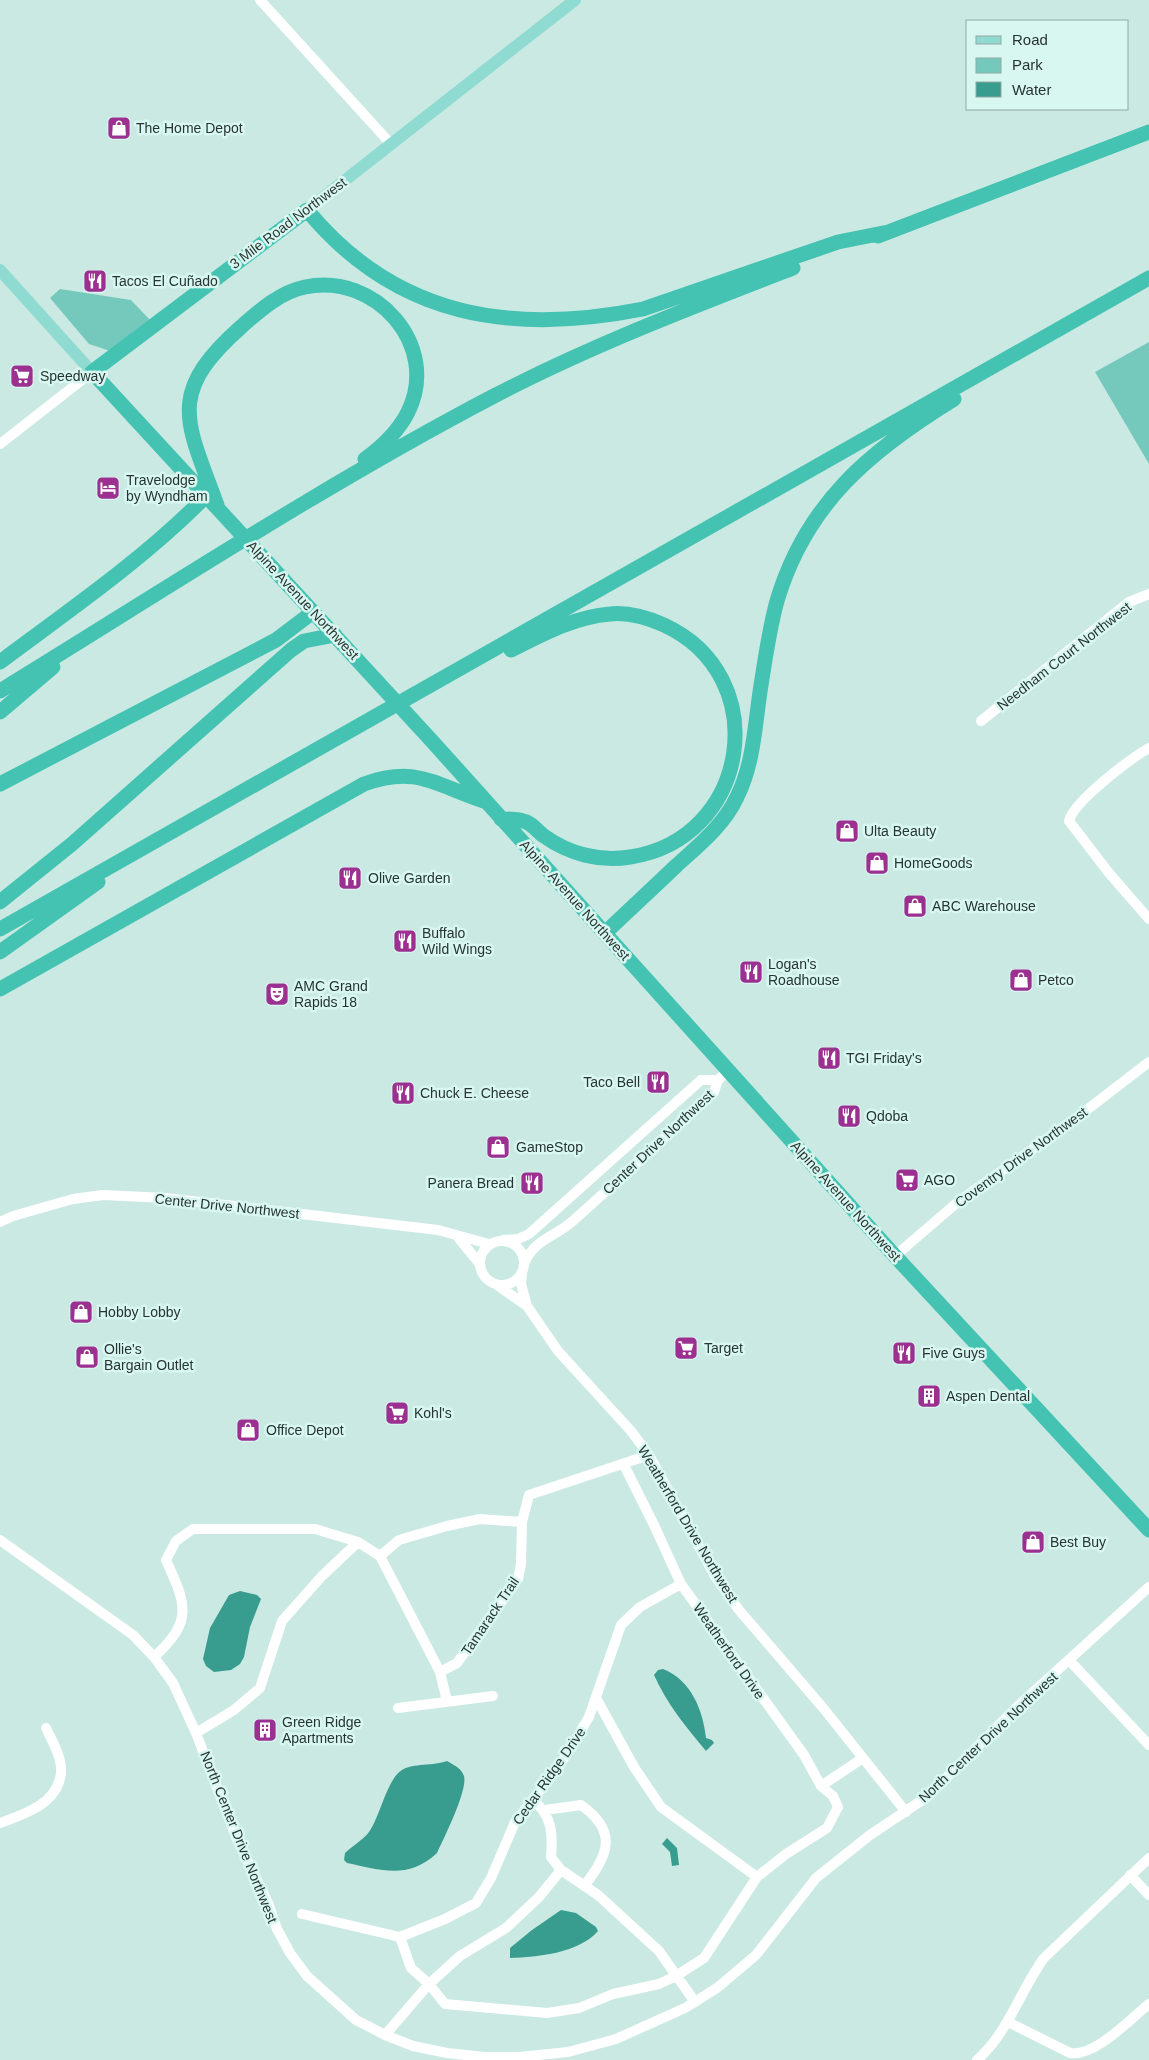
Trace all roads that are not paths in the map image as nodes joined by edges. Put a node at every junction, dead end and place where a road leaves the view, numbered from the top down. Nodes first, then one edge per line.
1 (260, 0) edge
2 (575, 0) edge
3 (1149, 132) edge
4 (390, 143) junction
5 (307, 210) junction
6 (888, 232) junction
7 (0, 270) edge
8 (1149, 278) edge
9 (1059, 328) junction
10 (92, 372) junction
11 (0, 444) edge
12 (325, 493) junction
13 (206, 496) junction
14 (218, 508) junction
15 (1149, 594) edge
16 (313, 612) junction
17 (295, 627) junction
18 (99, 630) junction
19 (335, 635) junction
20 (0, 662) edge
21 (458, 669) junction
22 (0, 691) edge
23 (0, 712) edge
24 (981, 721) dead end
25 (1149, 748) edge
26 (0, 784) edge
27 (485, 801) junction
28 (501, 818) junction
29 (156, 841) junction
30 (0, 902) edge
31 (1149, 919) edge
32 (0, 929) edge
33 (605, 933) junction
34 (0, 952) edge
35 (0, 989) edge
36 (1149, 1062) edge
37 (724, 1075) junction
38 (0, 1222) edge
39 (456, 1235) junction
40 (503, 1240) junction
41 (489, 1244) junction
42 (895, 1256) junction
43 (479, 1263) junction
44 (523, 1268) junction
45 (497, 1285) junction
46 (527, 1306) junction
47 (649, 1455) junction
48 (624, 1465) junction
49 (522, 1522) junction
50 (1149, 1530) edge
51 (1, 1542) edge
52 (358, 1542) junction
53 (380, 1556) junction
54 (681, 1584) junction
55 (1149, 1587) edge
56 (154, 1657) junction
57 (1070, 1660) junction
58 (440, 1672) junction
59 (493, 1696) dead end
60 (596, 1698) junction
61 (447, 1701) junction
62 (398, 1708) dead end
63 (46, 1728) dead end
64 (196, 1733) junction
65 (1149, 1745) edge
66 (863, 1758) junction
67 (821, 1786) junction
68 (533, 1800) junction
69 (545, 1810) junction
70 (906, 1812) junction
71 (0, 1823) edge
72 (1149, 1858) edge
73 (561, 1870) junction
74 (1130, 1875) junction
75 (756, 1877) junction
76 (584, 1886) junction
77 (1149, 1895) edge
78 (302, 1914) dead end
79 (400, 1937) junction
80 (676, 1976) junction
81 (429, 1984) junction
82 (694, 2002) junction
83 (1149, 2004) edge
84 (1008, 2022) junction
85 (385, 2035) junction
86 (977, 2060) edge

1 - 4 street
2 - 4 main road, 3 Mile Road Northwest
3 - 6 highway
4 - 5 main road, 3 Mile Road Northwest
5 - 6 highway
5 - 10 highway, 3 Mile Road Northwest
6 - 12 highway
7 - 10 main road, Alpine Avenue Northwest
8 - 9 highway
9 - 21 highway
9 - 33 highway
10 - 11 street, 3 Mile Road Northwest
10 - 13 highway, Alpine Avenue Northwest
12 - 14 highway
12 - 18 highway
13 - 14 highway, Alpine Avenue Northwest
13 - 20 highway
14 - 16 highway, Alpine Avenue Northwest
15 - 24 street, Needham Court Northwest
16 - 17 highway
16 - 19 highway, Alpine Avenue Northwest
17 - 19 highway
17 - 26 highway
18 - 22 highway
18 - 23 highway
19 - 27 highway, Alpine Avenue Northwest
19 - 30 highway
21 - 28 highway
21 - 29 highway
25 - 31 street
27 - 28 highway, Alpine Avenue Northwest
27 - 35 highway
28 - 33 highway, Alpine Avenue Northwest
29 - 32 highway
29 - 34 highway
33 - 37 highway, Alpine Avenue Northwest
36 - 42 street, Coventry Drive Northwest
37 - 40 street, Center Drive Northwest
37 - 42 highway, Alpine Avenue Northwest
37 - 44 street, Center Drive Northwest
38 - 39 street, Center Drive Northwest
39 - 41 street, Center Drive Northwest
39 - 43 street
40 - 41 street
40 - 44 street
41 - 43 street
42 - 50 highway, Alpine Avenue Northwest
43 - 45 street
44 - 45 street
44 - 46 street, Weatherford Drive Northwest
45 - 46 street, Weatherford Drive Northwest
46 - 47 street, Weatherford Drive Northwest
47 - 48 street, Tamarack Trail
47 - 66 street, Weatherford Drive Northwest
48 - 49 street, Tamarack Trail
48 - 54 street, Weatherford Drive
49 - 53 street
49 - 58 street, Tamarack Trail
51 - 56 street, North Center Drive Northwest
52 - 53 street
52 - 56 street
52 - 64 street
53 - 58 street
54 - 60 street, Cedar Ridge Drive
54 - 67 street, Weatherford Drive
55 - 57 street, North Center Drive Northwest
56 - 64 street, North Center Drive Northwest
57 - 65 street
57 - 70 street, North Center Drive Northwest
58 - 61 street
59 - 61 street
60 - 68 street, Cedar Ridge Drive
60 - 75 street
61 - 62 street
63 - 71 street
64 - 85 street, North Center Drive Northwest
66 - 67 street
66 - 70 street, Weatherford Drive Northwest
67 - 75 street, Weatherford Drive
68 - 69 street
68 - 79 street, Cedar Ridge Drive
69 - 73 street
69 - 76 street
70 - 82 street, North Center Drive Northwest
72 - 74 street
73 - 76 street
73 - 81 street
74 - 77 street
74 - 84 street
75 - 80 street
76 - 80 street
78 - 79 street
79 - 81 street
80 - 81 street
80 - 82 street
81 - 85 street
82 - 85 street, North Center Drive Northwest
83 - 84 street
84 - 86 street

